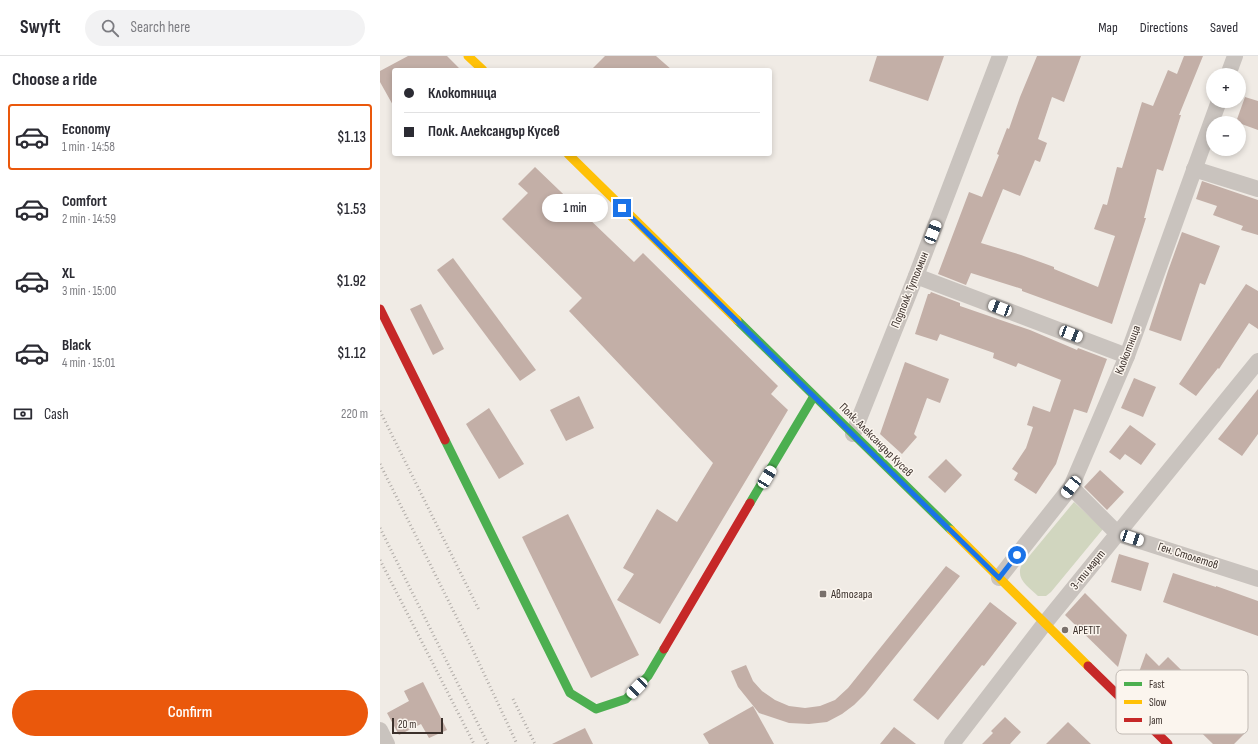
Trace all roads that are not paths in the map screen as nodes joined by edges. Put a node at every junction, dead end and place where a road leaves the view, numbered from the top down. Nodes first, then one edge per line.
1 (468, 56) edge
2 (1000, 56) edge
3 (1236, 56) edge
4 (480, 68) edge
5 (1231, 68) edge
6 (1216, 108) edge
7 (570, 156) edge
8 (1194, 168) junction
9 (1258, 189) edge
10 (916, 276) junction
11 (380, 309) edge
12 (1127, 356) junction
13 (1258, 361) edge
14 (814, 396) junction
15 (852, 434) junction
16 (1071, 487) junction
17 (1118, 534) junction
18 (999, 578) junction
19 (1258, 579) edge
20 (1045, 623) junction
21 (1116, 693) edge
22 (380, 730) edge
23 (1158, 734) edge
24 (387, 744) edge
25 (952, 744) edge
26 (1168, 744) edge

1 - 4 street
2 - 10 street, Подполк. Тутолмин
3 - 5 street
6 - 8 street, Клокотница
7 - 14 street, Полк. Александър Кусев
8 - 9 street
8 - 12 street, Клокотница
10 - 12 street
10 - 15 street, Подполк. Тутолмин
11 - 14 street
12 - 16 street, Клокотница
13 - 17 street, 3-ти март
14 - 15 street, Полк. Александър Кусев
15 - 18 street, Полк. Александър Кусев
16 - 17 street
16 - 18 street, Клокотница
17 - 19 street, Ген. Столетов
17 - 20 street, 3-ти март
18 - 20 street, Полк. Александър Кусев
20 - 21 street, Полк. Александър Кусев
20 - 25 street, 3-ти март
22 - 24 street
23 - 26 street, Полк. Александър Кусев

